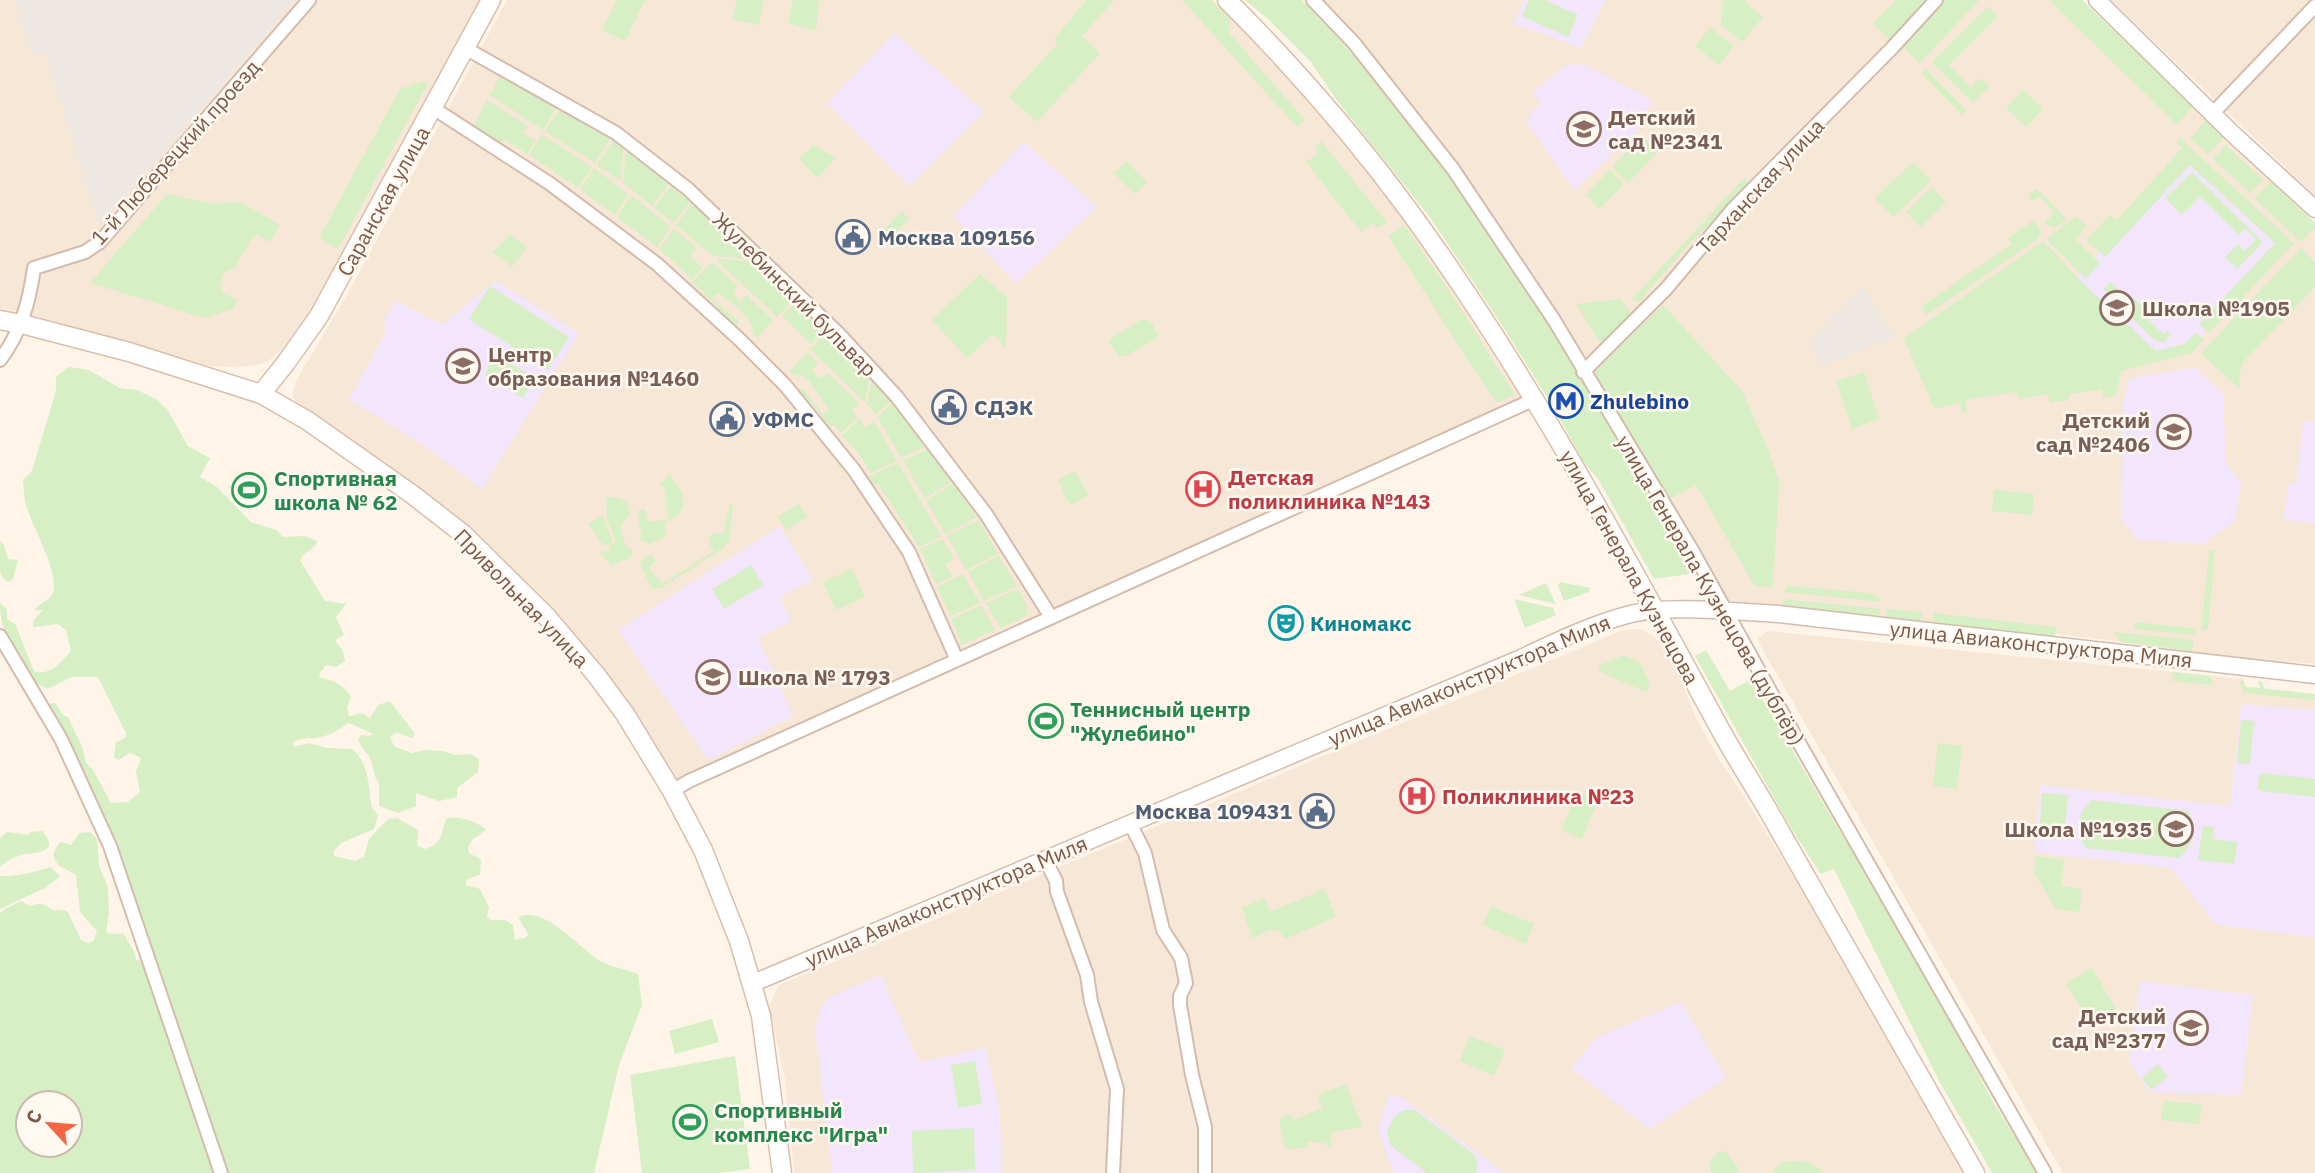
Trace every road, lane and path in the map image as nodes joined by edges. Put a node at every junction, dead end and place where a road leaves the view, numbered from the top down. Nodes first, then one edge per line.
1 (309, 0) edge
2 (491, 0) edge
3 (1227, 0) edge
4 (1313, 0) edge
5 (1936, 0) edge
6 (2097, 0) edge
7 (2315, 6) edge
8 (465, 48) junction
9 (433, 108) junction
10 (2213, 113) junction
11 (2315, 209) edge
12 (0, 320) edge
13 (22, 324) junction
14 (0, 360) edge
15 (1583, 372) junction
16 (261, 394) junction
17 (1535, 399) junction
18 (1656, 611) junction
19 (1726, 611) junction
20 (1051, 617) junction
21 (0, 636) edge
22 (957, 660) junction
23 (2315, 675) edge
24 (672, 791) junction
25 (1130, 822) junction
26 (1045, 859) junction
27 (751, 984) junction
28 (222, 1173) edge
29 (782, 1173) edge
30 (1112, 1173) edge
31 (1205, 1173) edge
32 (1975, 1173) edge
33 (2045, 1173) edge

1 - 13 street, 1-й Люберецкий проезд
2 - 8 main road, Саранская улица
3 - 17 main road, улица Генерала Кузнецова
4 - 15 street, улица Генерала Кузнецова (дублёр)
5 - 15 street, Тарханская улица
6 - 10 street
7 - 10 street
8 - 9 main road, Саранская улица
8 - 20 street, Жулебинский бульвар
9 - 16 main road, Саранская улица
9 - 22 street
10 - 11 street
12 - 13 main road, Привольная улица
13 - 14 street
13 - 16 main road, Привольная улица
15 - 19 street, улица Генерала Кузнецова (дублёр)
16 - 24 main road, Привольная улица
17 - 18 main road, улица Генерала Кузнецова
17 - 20 street
18 - 19 street, улица Авиаконструктора Миля
18 - 25 street, улица Авиаконструктора Миля
18 - 32 main road, улица Генерала Кузнецова
19 - 23 street, улица Авиаконструктора Миля
19 - 33 street, улица Генерала Кузнецова (дублёр)
20 - 22 street
21 - 28 street
22 - 24 street
24 - 27 main road, Привольная улица
25 - 26 street, улица Авиаконструктора Миля
25 - 31 street
26 - 27 street, улица Авиаконструктора Миля
26 - 30 street
27 - 29 main road, Привольная улица

